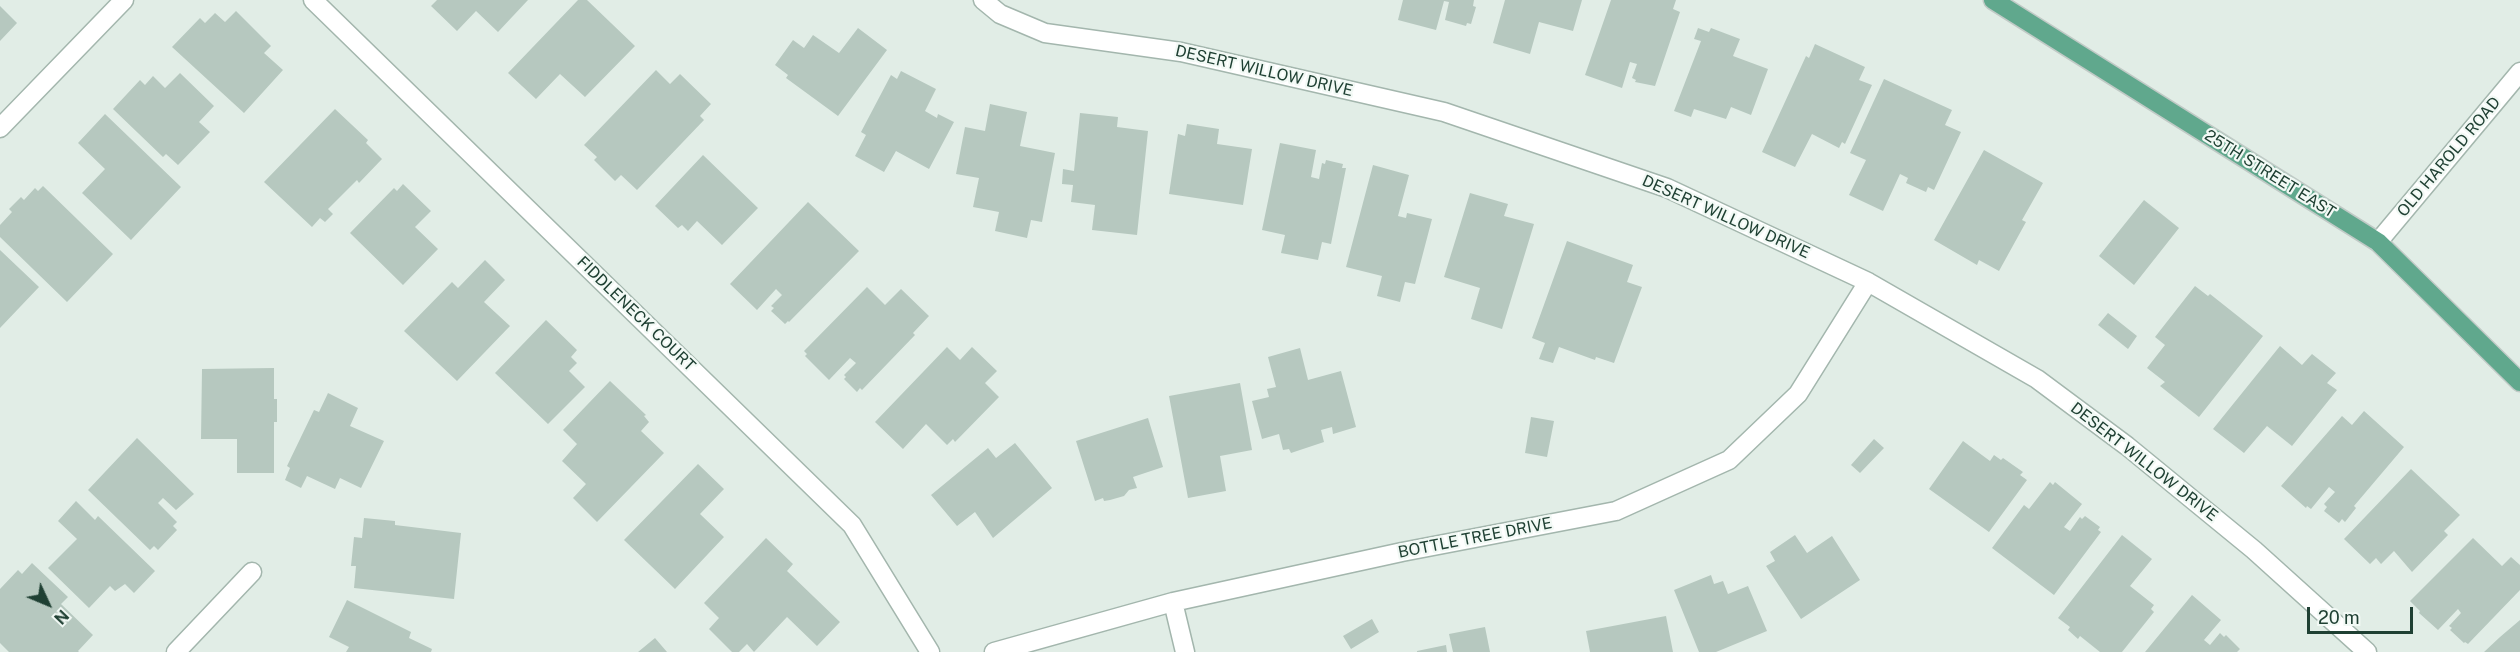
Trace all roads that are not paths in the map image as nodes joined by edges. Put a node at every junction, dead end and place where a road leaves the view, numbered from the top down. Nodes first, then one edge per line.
1 (124, 0) edge
2 (313, 0) edge
3 (983, 0) edge
4 (1993, 0) edge
5 (2520, 72) edge
6 (0, 128) edge
7 (2378, 242) junction
8 (1868, 282) junction
9 (2520, 382) edge
10 (252, 572) dead end
11 (1173, 602) junction
12 (176, 652) edge
13 (930, 652) edge
14 (994, 652) edge
15 (1185, 652) edge
16 (2367, 652) edge

1 - 6 street
2 - 13 street, FIDDLENECK COURT
3 - 8 street, DESERT WILLOW DRIVE
4 - 7 main road, 25TH STREET EAST
5 - 7 street, OLD HAROLD ROAD
7 - 9 main road, 25TH STREET EAST
8 - 11 street, BOTTLE TREE DRIVE
8 - 16 street, DESERT WILLOW DRIVE
10 - 12 street
11 - 14 street, BOTTLE TREE DRIVE
11 - 15 street

